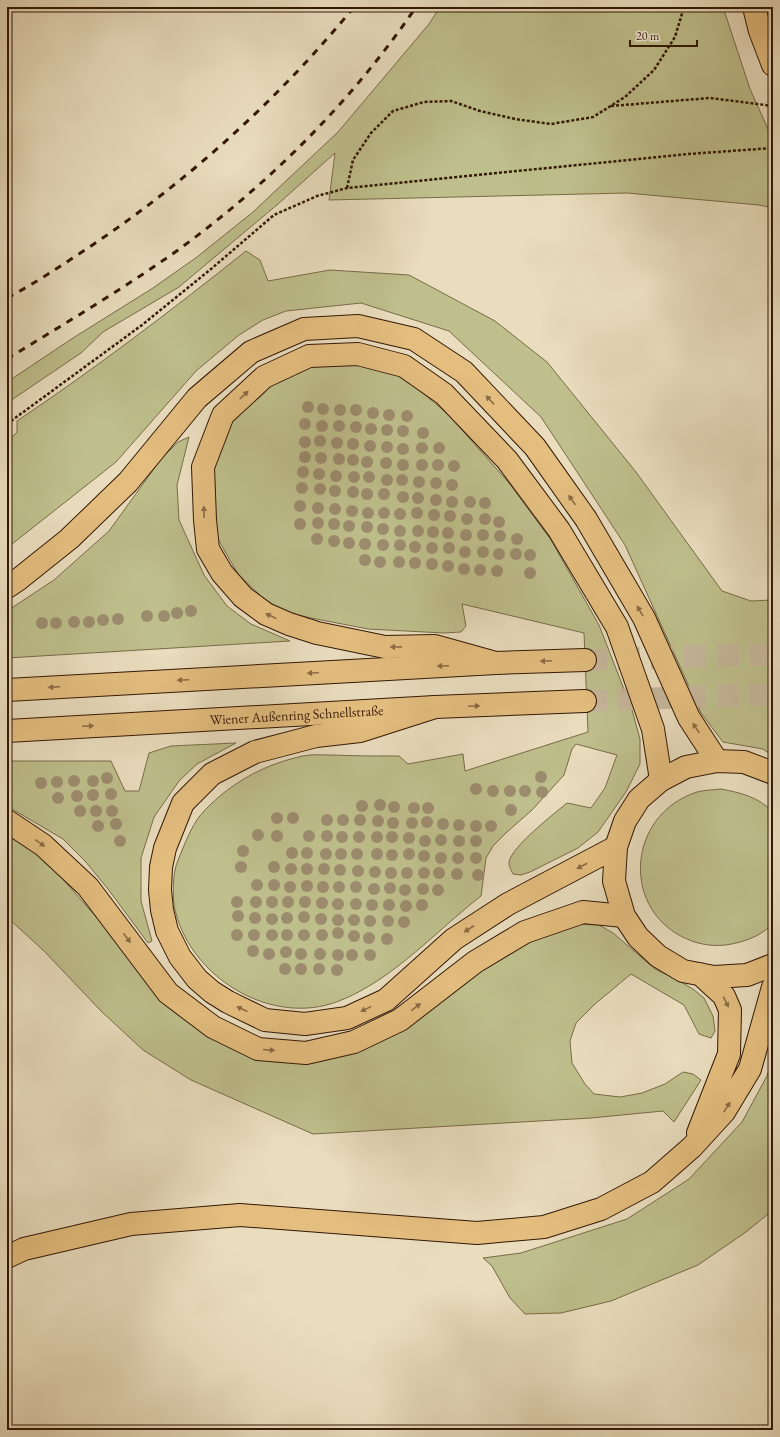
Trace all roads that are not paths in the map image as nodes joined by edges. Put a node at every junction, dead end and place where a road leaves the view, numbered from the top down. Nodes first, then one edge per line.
1 (754, 7) edge
2 (773, 65) edge
3 (7, 587) edge
4 (585, 660) tunnel mouth
5 (496, 663) junction
6 (7, 690) edge
7 (585, 701) tunnel mouth
8 (434, 707) junction
9 (7, 731) edge
10 (718, 761) junction
11 (773, 772) edge
12 (661, 780) junction
13 (7, 821) edge
14 (616, 847) junction
15 (624, 916) junction
16 (773, 965) edge
17 (700, 974) junction
18 (773, 987) edge
19 (692, 1147) junction
20 (7, 1256) edge

1 - 2 main road
10 -> 3 main road
4 -> 5 main road
5 -> 6 main road
5 -> 12 main road
8 -> 7 main road, Wiener Außenring Schnellstraße
9 -> 8 main road, Wiener Außenring Schnellstraße
14 -> 8 main road
10 - 11 main road
10 - 12 main road
12 - 14 main road
13 -> 15 main road
14 - 15 main road
15 - 17 main road
16 - 17 main road
17 -> 19 main road
19 -> 18 main road
19 - 20 main road

